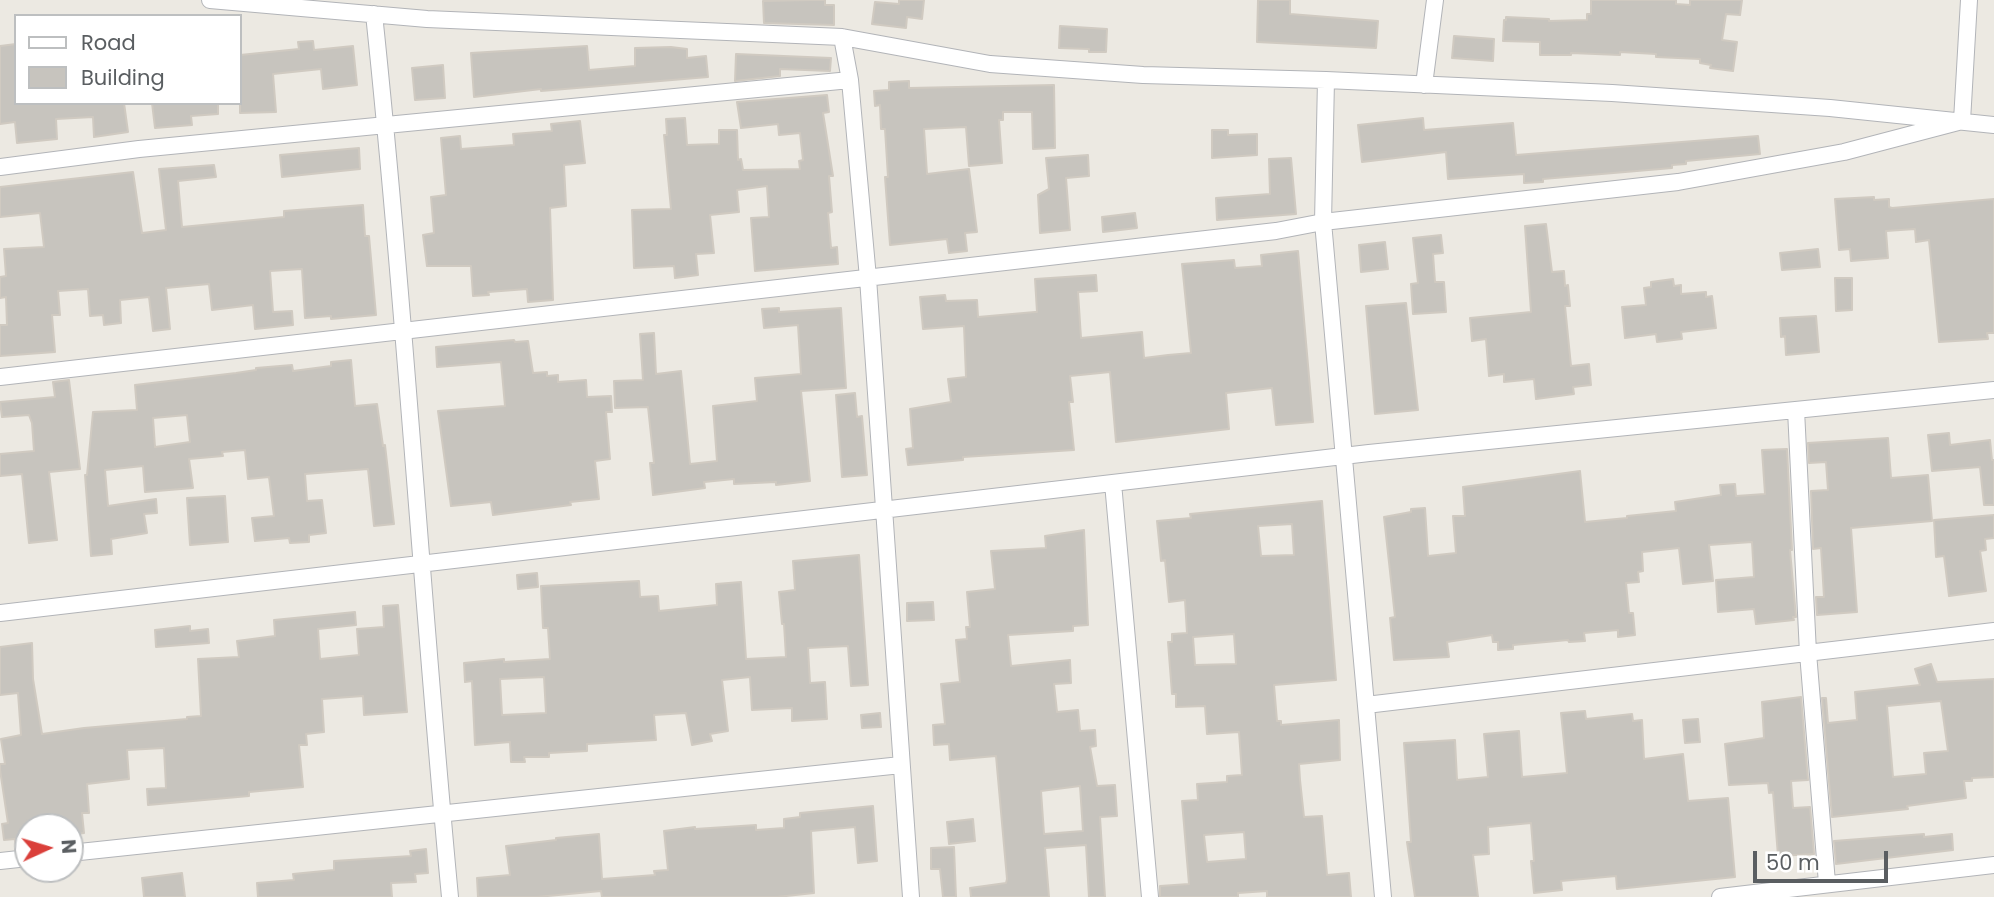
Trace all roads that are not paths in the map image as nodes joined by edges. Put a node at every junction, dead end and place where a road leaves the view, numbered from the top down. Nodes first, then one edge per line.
1 (210, 0) edge
2 (1435, 0) edge
3 (1969, 0) edge
4 (374, 14) junction
5 (842, 37) junction
6 (850, 80) junction
7 (1326, 80) junction
8 (1424, 85) junction
9 (1962, 121) junction
10 (385, 125) junction
11 (1994, 125) edge
12 (0, 167) edge
13 (1323, 222) junction
14 (868, 278) junction
15 (404, 332) junction
16 (0, 377) edge
17 (1994, 390) edge
18 (1796, 411) junction
19 (1345, 456) junction
20 (1113, 483) junction
21 (884, 509) junction
22 (421, 565) junction
23 (0, 613) edge
24 (1994, 631) edge
25 (1808, 653) junction
26 (1366, 705) junction
27 (901, 765) junction
28 (442, 814) junction
29 (84, 852) edge
30 (1994, 865) edge
31 (1827, 883) junction
32 (450, 897) edge
33 (911, 897) edge
34 (1150, 897) edge
35 (1383, 897) edge
36 (1720, 897) edge

1 - 4 street
2 - 8 street
3 - 9 street
4 - 5 street
4 - 10 street
5 - 6 street
5 - 7 street
6 - 10 street
6 - 14 street
7 - 8 street
7 - 13 street
8 - 9 street
9 - 11 street
9 - 13 street
10 - 12 street
10 - 15 street
13 - 14 street
13 - 19 street
14 - 15 street
14 - 21 street
15 - 16 street
15 - 22 street
17 - 18 street
18 - 19 street
18 - 25 street
19 - 20 street
19 - 26 street
20 - 21 street
20 - 34 street
21 - 22 street
21 - 27 street
22 - 23 street
22 - 28 street
24 - 25 street
25 - 26 street
25 - 31 street
26 - 35 street
27 - 28 street
27 - 33 street
28 - 29 street
28 - 32 street
30 - 31 street
31 - 36 street

